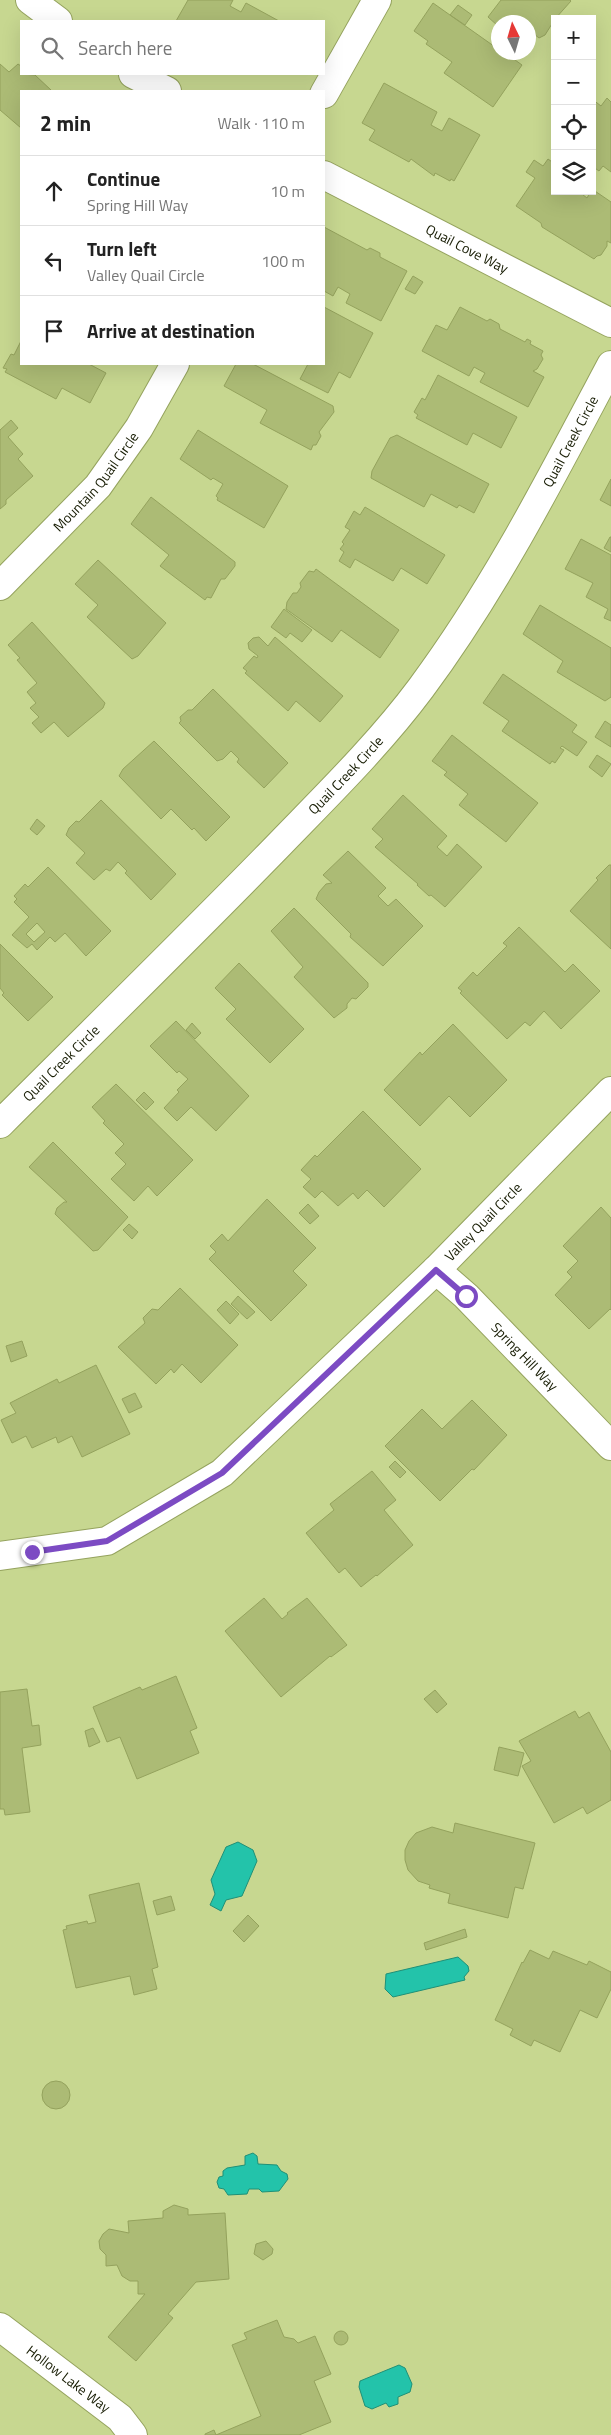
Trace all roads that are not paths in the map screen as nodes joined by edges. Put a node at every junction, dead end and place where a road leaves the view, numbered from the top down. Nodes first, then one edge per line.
1 (30, 0) edge
2 (377, 0) edge
3 (57, 20) edge
4 (135, 75) edge
5 (165, 90) edge
6 (325, 92) edge
7 (325, 176) edge
8 (611, 323) edge
9 (174, 365) edge
10 (611, 366) edge
11 (0, 586) edge
12 (611, 1092) edge
13 (0, 1124) edge
14 (436, 1270) junction
15 (611, 1446) edge
16 (0, 1556) edge
17 (0, 2327) edge
18 (133, 2435) edge

1 - 3 street
2 - 6 street
4 - 5 street
7 - 8 street, Quail Cove Way
9 - 11 street, Mountain Quail Circle
10 - 13 street, Quail Creek Circle
12 - 14 street, Valley Quail Circle
14 - 15 street, Spring Hill Way
14 - 16 street, Valley Quail Circle
17 - 18 street, Hollow Lake Way

